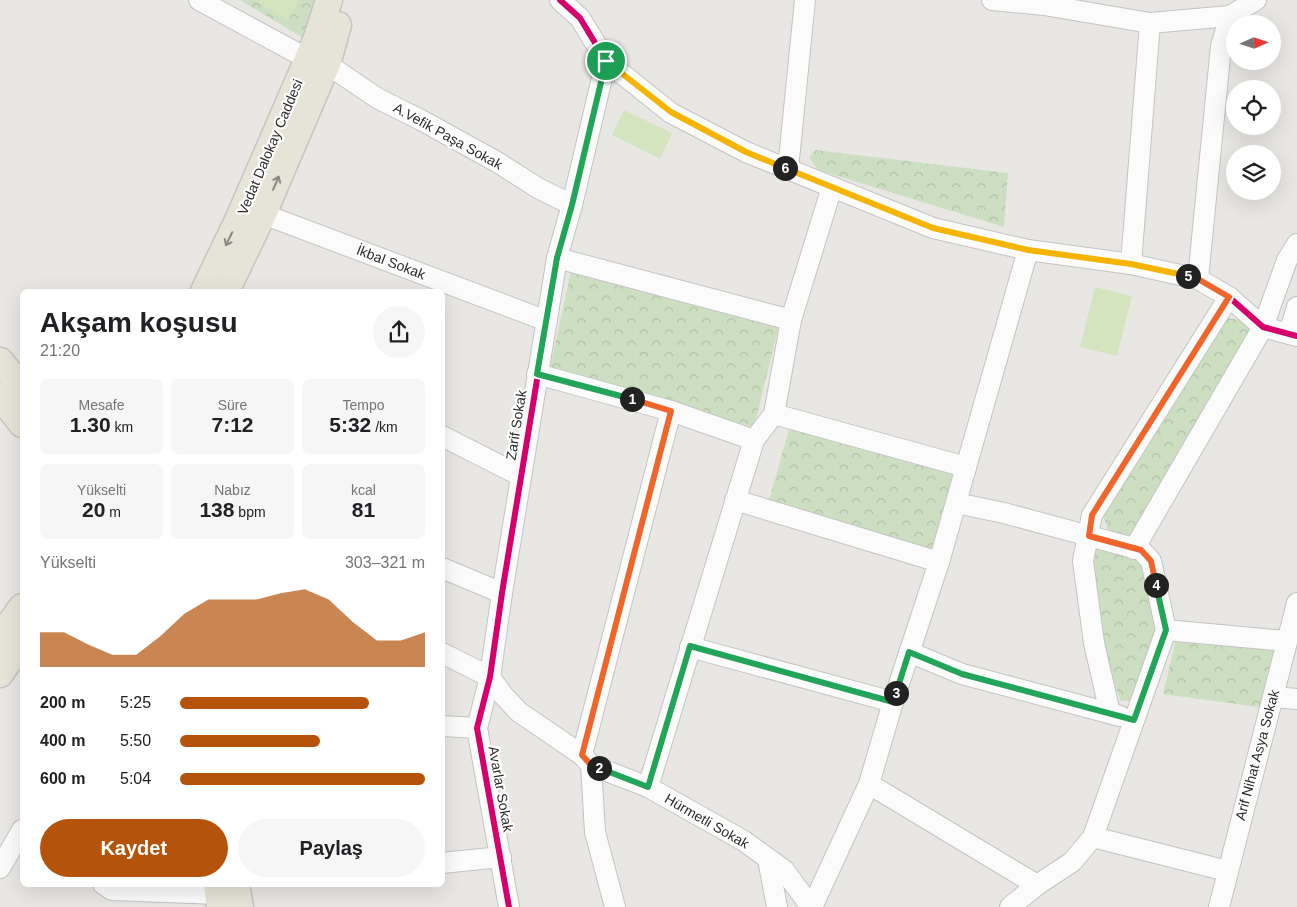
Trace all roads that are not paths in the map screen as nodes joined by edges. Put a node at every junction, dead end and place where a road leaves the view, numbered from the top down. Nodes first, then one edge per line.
1 (199, 0) edge
2 (329, 0) edge
3 (345, 0) edge
4 (560, 0) edge
5 (805, 0) edge
6 (992, 0) edge
7 (1256, 0) edge
8 (582, 9) edge
9 (1232, 15) edge
10 (1226, 16) edge
11 (1150, 23) junction
12 (1226, 29) edge
13 (606, 61) junction
14 (317, 62) junction
15 (788, 169) junction
16 (832, 187) junction
17 (572, 205) junction
18 (263, 214) junction
19 (1297, 244) edge
20 (1028, 250) junction
21 (557, 258) junction
22 (1131, 264) junction
23 (1198, 279) junction
24 (205, 289) edge
25 (227, 289) edge
26 (1229, 297) junction
27 (1297, 306) edge
28 (791, 320) junction
29 (547, 321) junction
30 (1263, 327) junction
31 (1293, 335) edge
32 (0, 361) edge
33 (537, 374) junction
34 (20, 386) edge
35 (0, 396) edge
36 (671, 411) junction
37 (774, 414) junction
38 (20, 421) edge
39 (445, 438) edge
40 (754, 440) junction
41 (966, 467) junction
42 (521, 476) junction
43 (734, 500) junction
44 (956, 503) junction
45 (1089, 536) junction
46 (1134, 549) junction
47 (939, 562) junction
48 (445, 569) edge
49 (502, 593) junction
50 (1297, 603) edge
51 (20, 610) edge
52 (1166, 630) junction
53 (1291, 634) edge
54 (0, 638) edge
55 (20, 645) edge
56 (690, 646) junction
57 (909, 652) junction
58 (445, 655) edge
59 (0, 674) edge
60 (490, 678) junction
61 (1273, 696) junction
62 (1297, 699) edge
63 (893, 702) junction
64 (1110, 713) junction
65 (1134, 720) junction
66 (445, 726) edge
67 (477, 728) junction
68 (587, 760) junction
69 (869, 784) junction
70 (648, 787) junction
71 (20, 833) edge
72 (1093, 837) junction
73 (500, 857) junction
74 (768, 859) junction
75 (445, 862) edge
76 (0, 868) edge
77 (1227, 871) junction
78 (1037, 885) junction
79 (108, 887) edge
80 (223, 892) edge
81 (240, 907) edge
82 (509, 907) edge
83 (615, 907) edge
84 (777, 907) edge
85 (811, 907) edge
86 (1010, 907) edge
87 (1219, 907) edge

1 - 14 street, A.Vefik Paşa Sokak
2 - 14 main road, Vedat Dalokay Caddesi
3 - 14 main road, Vedat Dalokay Caddesi
4 - 8 street
5 - 15 street
6 - 11 street
7 - 9 street
8 - 13 street
10 - 11 street
11 - 22 street
12 - 23 street
13 - 15 street
13 - 17 street, Zarif Sokak
14 - 17 street, A.Vefik Paşa Sokak
18 -> 14 main road, Vedat Dalokay Caddesi
14 -> 24 main road, Vedat Dalokay Caddesi
15 - 16 street
16 - 20 street
16 - 28 street
17 - 21 street, Zarif Sokak
18 - 25 main road, Vedat Dalokay Caddesi
18 - 29 street, İkbal Sokak
19 - 30 street
20 - 22 street
20 - 41 street
21 - 28 street
21 - 29 street, Zarif Sokak
22 - 23 street
23 - 26 street
26 - 30 street
26 - 45 street
27 - 31 street
28 - 37 street
29 - 33 street, Zarif Sokak
30 - 31 street
30 - 46 street
32 - 34 main road
33 - 36 street
33 - 42 street, Zarif Sokak
35 - 38 main road
36 - 40 street
36 - 68 street
37 - 40 street
37 - 41 street
39 - 42 street
40 - 43 street
41 - 44 street
42 - 49 street, Zarif Sokak
43 - 47 street
43 - 56 street
44 - 45 street
44 - 47 street
45 - 46 street
45 - 64 street
46 - 52 street
47 - 57 street
48 - 49 street
49 - 60 street, Zarif Sokak
50 - 53 street, Arif Nihat Asya Sokak
51 - 54 main road
52 - 53 street
52 - 65 street
53 - 61 street, Arif Nihat Asya Sokak
55 - 59 main road
56 - 63 street
56 - 70 street
57 - 63 street
57 - 64 street
58 - 60 street, Hürmetli Sokak
60 - 67 street, Avarlar Sokak
60 - 68 street, Hürmetli Sokak
61 - 62 street
61 - 77 street, Arif Nihat Asya Sokak
63 - 69 street
64 - 65 street
65 - 72 street
66 - 67 street
67 - 73 street, Avarlar Sokak
68 - 70 street, Hürmetli Sokak
68 - 83 street
69 - 78 street
69 - 85 street
70 - 74 street, Hürmetli Sokak
71 - 76 street
72 - 77 street
72 - 78 street
73 - 75 street
73 - 82 street, Avarlar Sokak
74 - 84 street
74 - 85 street, Hürmetli Sokak
77 - 87 street, Arif Nihat Asya Sokak
78 - 86 street
79 - 80 street
80 - 81 main road

